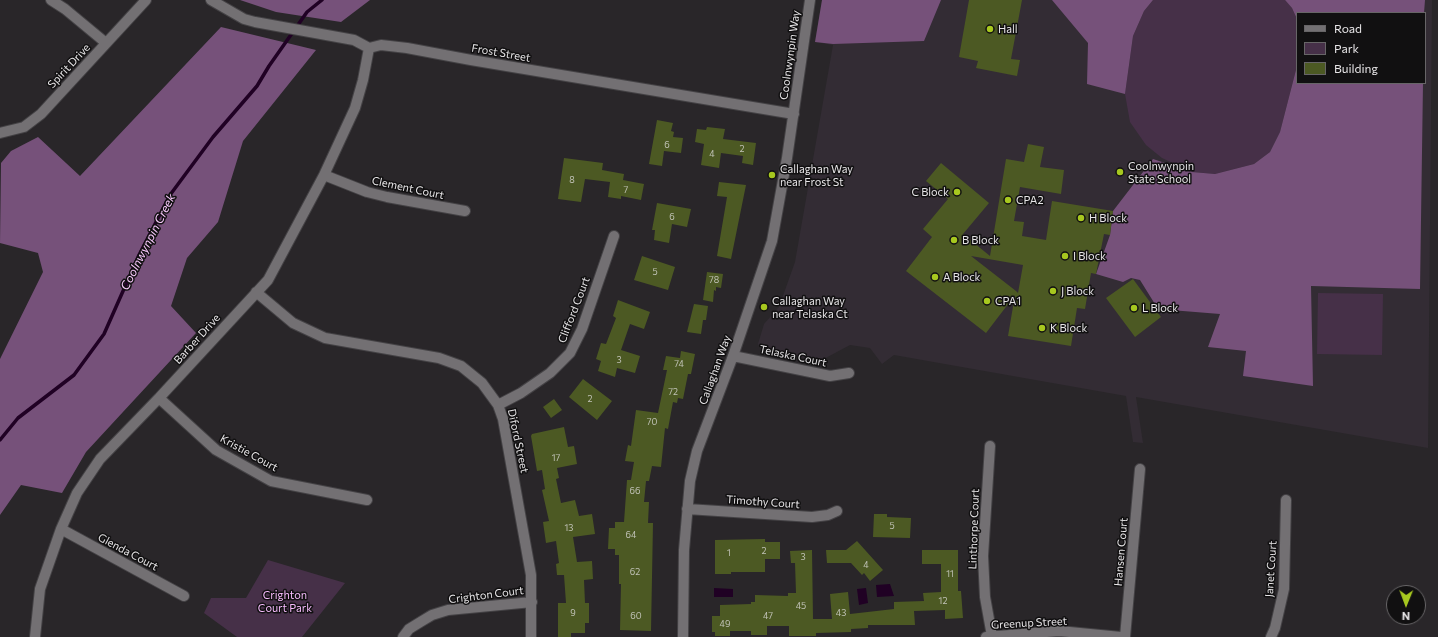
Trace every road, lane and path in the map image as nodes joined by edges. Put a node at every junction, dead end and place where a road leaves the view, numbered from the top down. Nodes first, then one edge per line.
1 (51, 0) edge
2 (146, 0) edge
3 (211, 0) edge
4 (810, 0) edge
5 (106, 43) junction
6 (369, 48) junction
7 (794, 114) junction
8 (0, 133) edge
9 (324, 176) junction
10 (465, 211) dead end
11 (614, 236) dead end
12 (256, 292) junction
13 (733, 356) junction
14 (849, 373) dead end
15 (160, 398) junction
16 (498, 405) junction
17 (990, 446) dead end
18 (1140, 469) dead end
19 (367, 500) dead end
20 (1286, 500) dead end
21 (687, 509) junction
22 (837, 511) dead end
23 (61, 529) junction
24 (184, 596) dead end
25 (532, 602) junction
26 (989, 636) edge
27 (35, 637) edge
28 (403, 637) edge
29 (531, 637) edge
30 (683, 637) edge
31 (1121, 637) edge
32 (1125, 637) edge
33 (1271, 637) edge

1 - 5 street
2 - 5 street, Spirit Drive
3 - 6 street, Frost Street
4 - 7 street, Coolnwynpin Way
5 - 8 street, Spirit Drive
6 - 7 street, Frost Street
6 - 9 street, Barber Drive
7 - 13 street, Callaghan Way
9 - 10 street, Clement Court
9 - 12 street, Barber Drive
11 - 16 street, Clifford Court
12 - 15 street, Barber Drive
12 - 16 street, Diford Street
13 - 14 street, Telaska Court
13 - 21 street, Callaghan Way
15 - 19 street, Kristie Court
15 - 23 street, Barber Drive
16 - 25 street, Diford Street
17 - 26 street, Linthorpe Court
18 - 32 street, Hansen Court
20 - 33 street, Janet Court
21 - 22 street, Timothy Court
21 - 30 street, Callaghan Way
23 - 24 street, Glenda Court
23 - 27 street, Barber Drive
25 - 28 street, Crighton Court
25 - 29 street, Diford Street
26 - 31 street, Greenup Street

